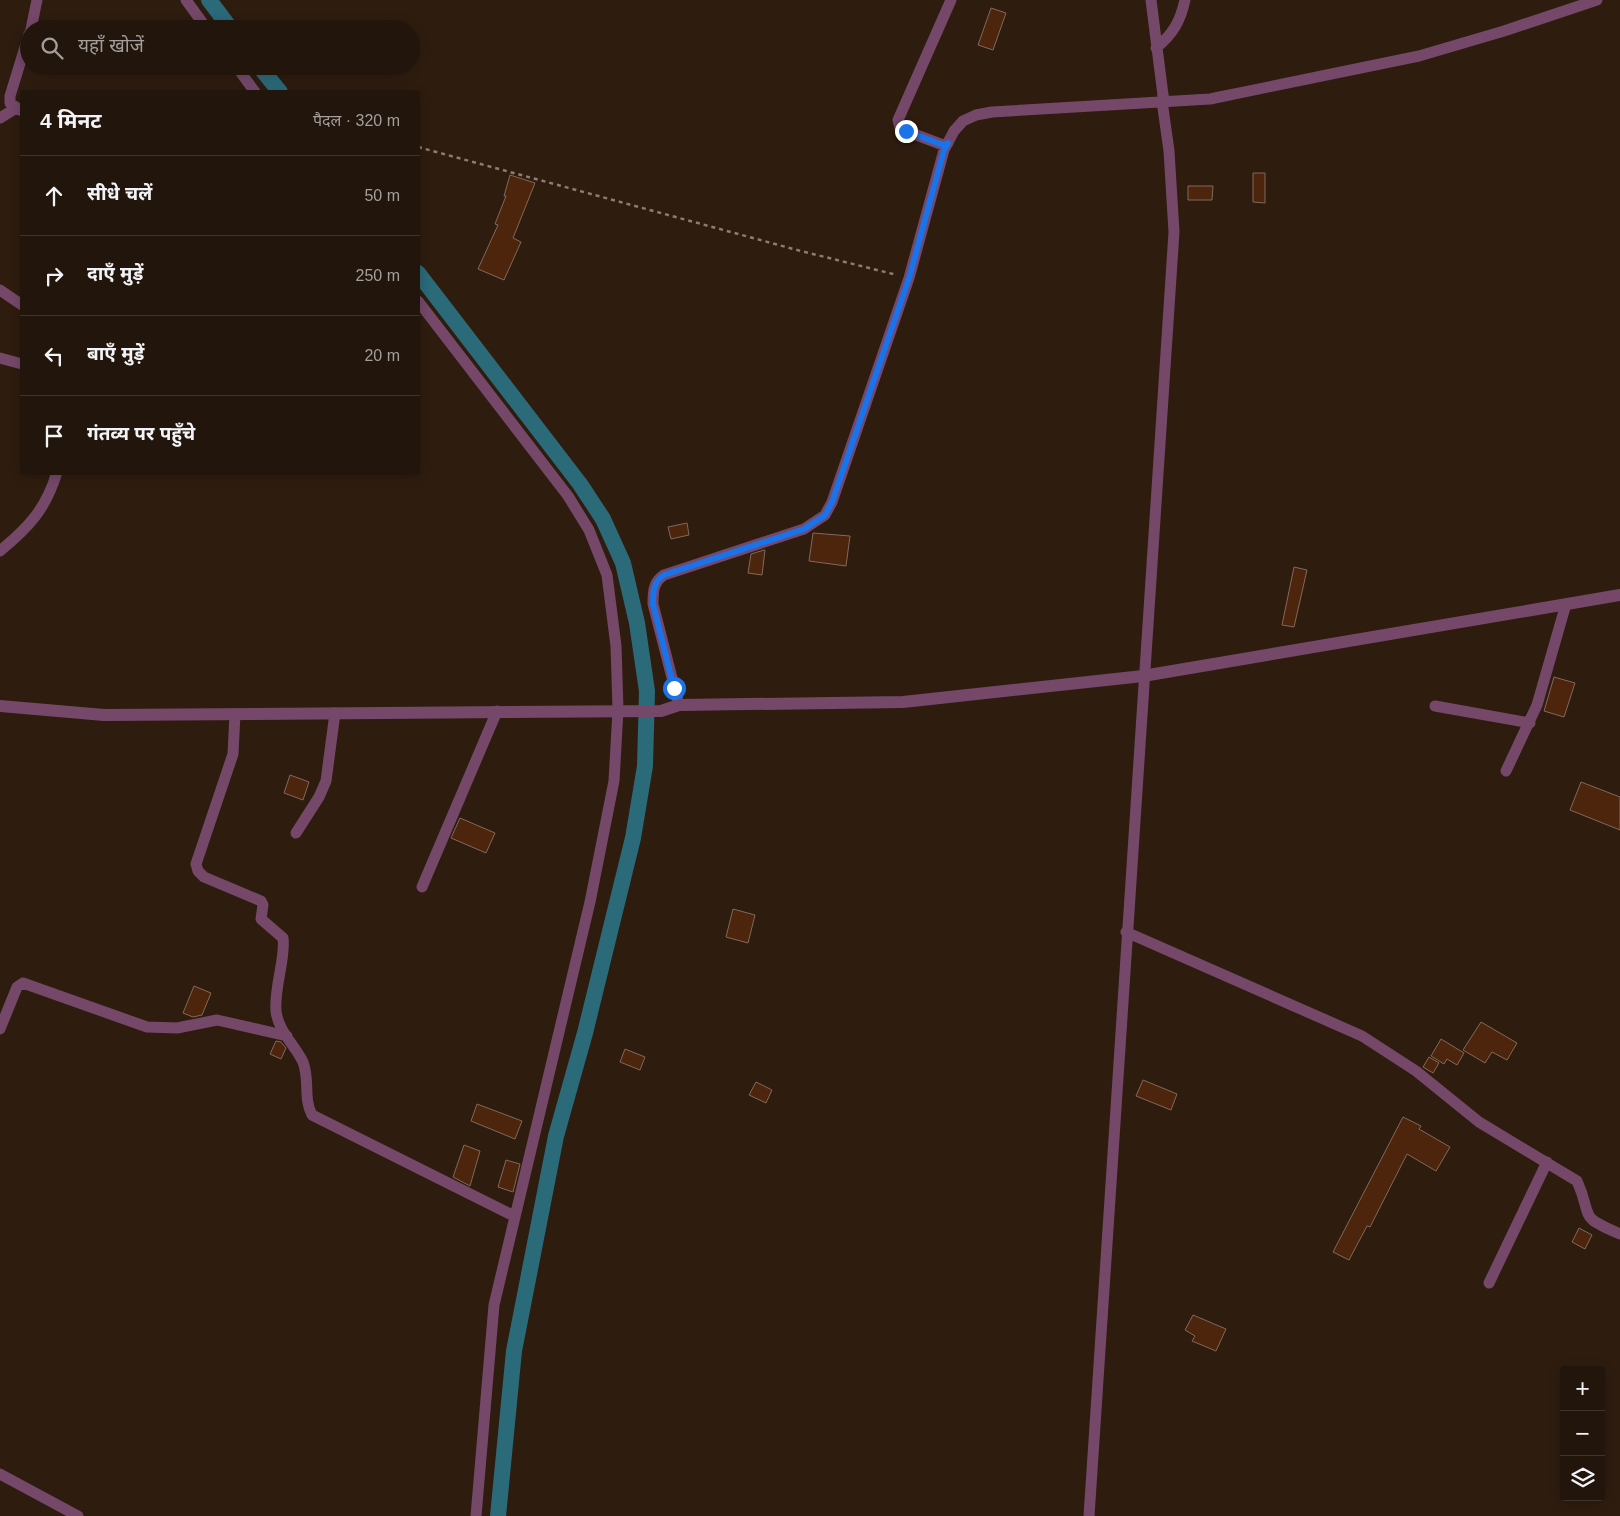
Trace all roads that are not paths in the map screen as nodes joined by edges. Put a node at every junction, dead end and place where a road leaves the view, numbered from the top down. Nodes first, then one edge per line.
1 (37, 0) edge
2 (186, 0) edge
3 (951, 0) edge
4 (1151, 0) edge
5 (1185, 0) edge
6 (1597, 0) edge
7 (32, 20) edge
8 (201, 20) edge
9 (1156, 48) junction
10 (20, 63) edge
11 (243, 75) edge
12 (254, 90) edge
13 (1163, 100) junction
14 (19, 109) edge
15 (0, 118) edge
16 (945, 144) junction
17 (0, 290) edge
18 (20, 303) edge
19 (420, 304) edge
20 (0, 358) edge
21 (20, 363) edge
22 (56, 475) edge
23 (0, 551) edge
24 (1620, 595) edge
25 (1566, 604) junction
26 (1143, 676) junction
27 (679, 705) junction
28 (0, 706) edge
29 (1435, 706) dead end
30 (618, 710) junction
31 (497, 711) junction
32 (336, 713) junction
33 (235, 714) junction
34 (1530, 723) junction
35 (1506, 771) dead end
36 (296, 833) dead end
37 (422, 887) dead end
38 (1126, 932) junction
39 (0, 1029) edge
40 (287, 1036) junction
41 (1547, 1162) junction
42 (514, 1216) junction
43 (1620, 1234) edge
44 (1489, 1284) dead end
45 (0, 1474) edge
46 (78, 1516) edge
47 (476, 1516) edge
48 (1089, 1516) edge

1 - 7 street
2 - 8 street
3 - 16 street
4 - 9 street
5 - 9 street
6 - 13 street
9 - 13 street
10 - 14 street
11 - 12 street
13 - 16 street
13 - 26 street
14 - 15 street
16 - 27 street
17 - 18 street
19 - 30 street
20 - 21 street
22 - 23 street
24 - 25 street
25 - 26 street
25 - 34 street
26 - 27 street
26 - 38 street
27 - 30 street
28 - 33 street
29 - 34 street
30 - 31 street
30 - 42 street
31 - 32 street
31 - 37 street
32 - 33 street
32 - 36 street
33 - 40 street
34 - 35 street
38 - 41 street
38 - 48 street
39 - 40 street
40 - 42 street
41 - 43 street
41 - 44 street
42 - 47 street
45 - 46 street

